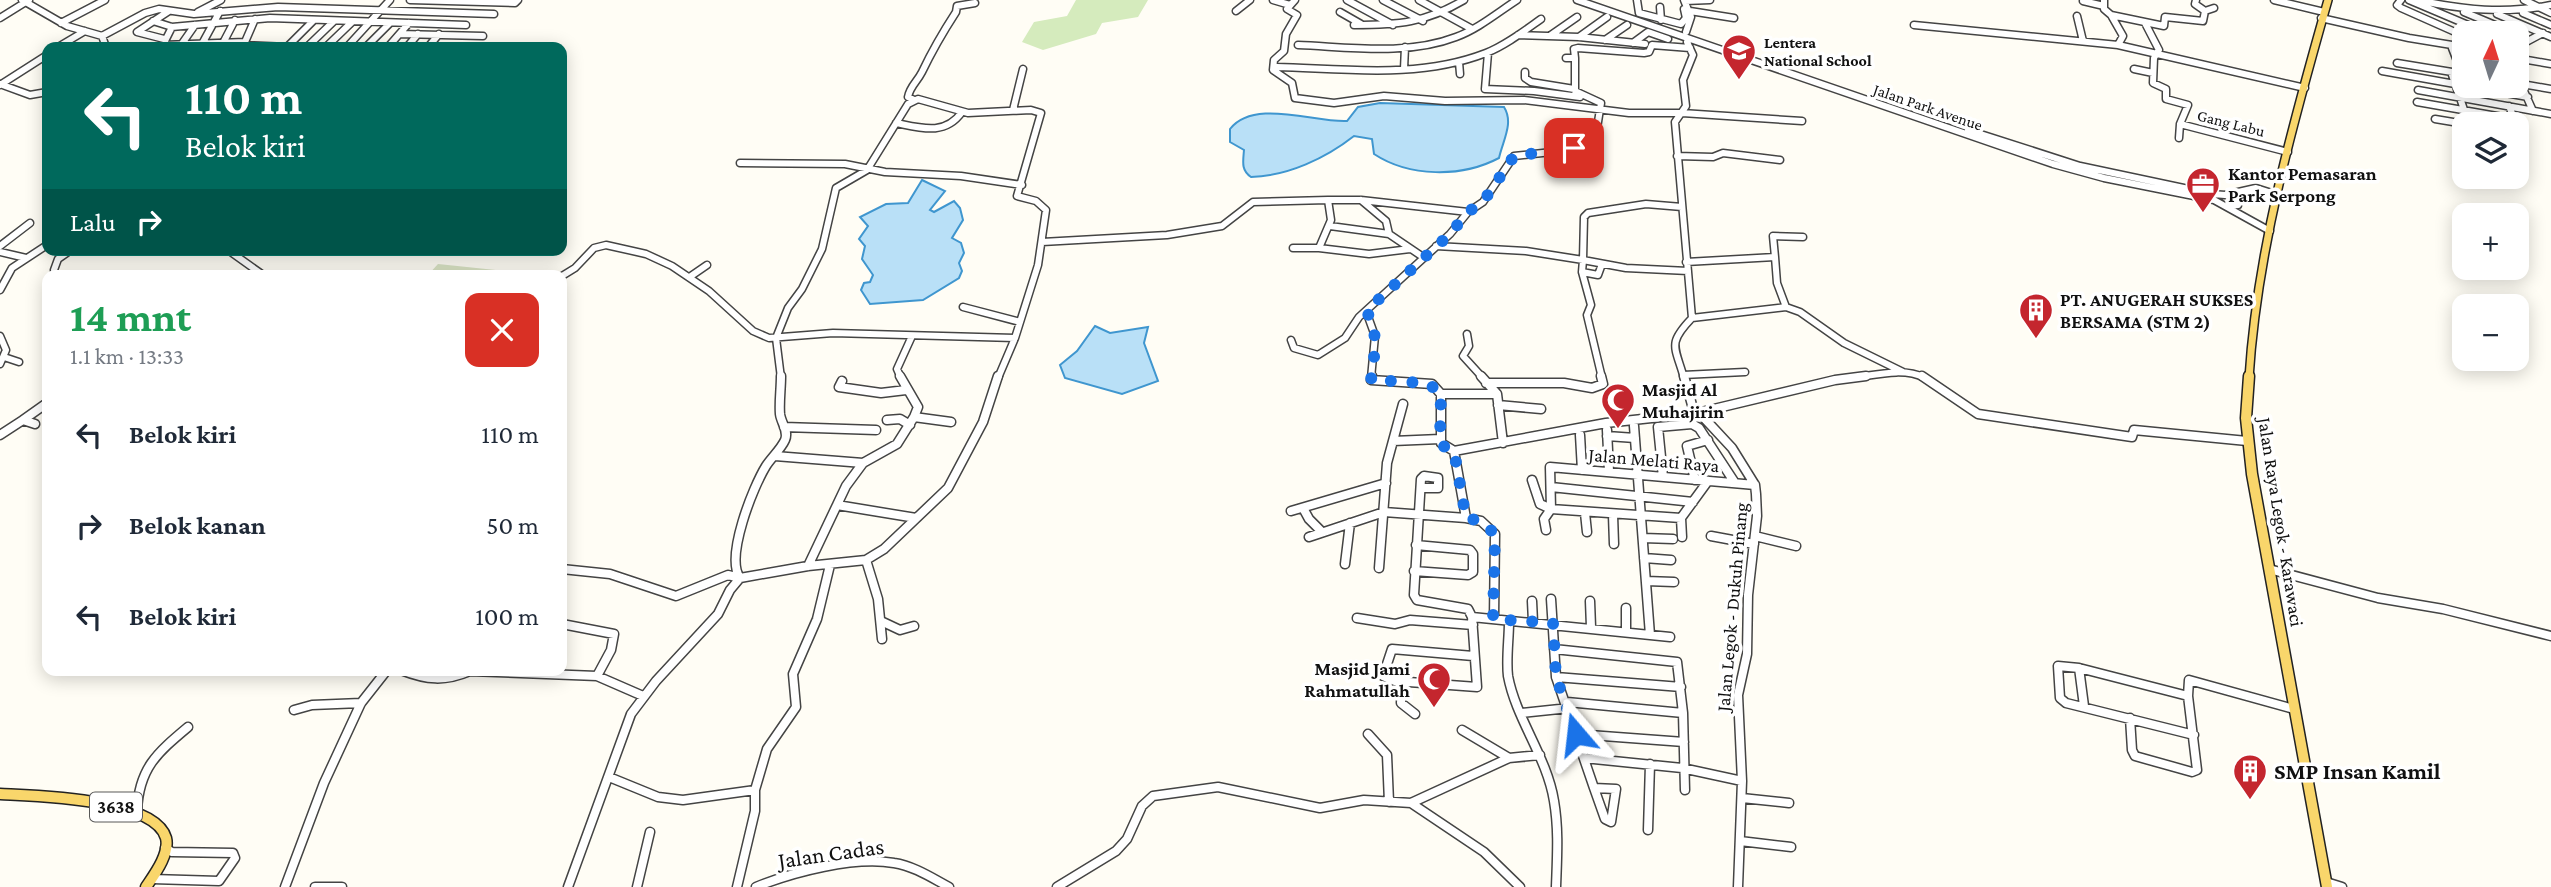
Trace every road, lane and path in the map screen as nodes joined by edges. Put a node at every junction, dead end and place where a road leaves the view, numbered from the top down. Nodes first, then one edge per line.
1 (105, 0) edge
2 (221, 0) edge
3 (315, 0) edge
4 (390, 0) edge
5 (410, 0) edge
6 (428, 0) edge
7 (518, 0) edge
8 (1250, 0) edge
9 (1273, 0) edge
10 (1384, 0) edge
11 (1419, 0) edge
12 (1517, 0) edge
13 (1577, 0) edge
14 (1589, 0) edge
15 (1637, 0) edge
16 (1710, 0) edge
17 (2196, 0) edge
18 (2274, 0) edge
19 (2328, 0) edge
20 (2409, 0) edge
21 (2418, 0) edge
22 (2524, 0) edge
23 (26, 1) edge
24 (449, 1) edge
25 (467, 1) edge
26 (1349, 1) edge
27 (1460, 1) edge
28 (1685, 1) edge
29 (2083, 1) edge
30 (975, 3) dead end
31 (1293, 3) edge
32 (2104, 3) edge
33 (2400, 3) edge
34 (2551, 5) edge
35 (1660, 7) dead end
36 (2454, 7) junction
37 (307, 8) junction
38 (1602, 8) junction
39 (2214, 8) dead end
40 (2539, 8) junction
41 (381, 10) junction
42 (1236, 10) dead end
43 (1687, 10) junction
44 (170, 11) junction
45 (220, 11) junction
46 (2491, 11) junction
47 (2518, 11) junction
48 (2205, 12) junction
49 (456, 13) junction
50 (1444, 13) junction
51 (2551, 13) edge
52 (194, 14) junction
53 (494, 14) dead end
54 (1637, 15) junction
55 (2111, 15) junction
56 (2323, 15) junction
57 (2077, 16) dead end
58 (1577, 17) dead end
59 (1607, 17) dead end
60 (0, 18) edge
61 (1734, 18) dead end
62 (255, 19) junction
63 (295, 19) junction
64 (1541, 19) dead end
65 (235, 20) junction
66 (314, 20) junction
67 (334, 20) junction
68 (1661, 20) junction
69 (1423, 21) junction
70 (2459, 21) edge
71 (2486, 21) edge
72 (153, 22) junction
73 (352, 22) junction
74 (370, 22) junction
75 (61, 23) junction
76 (214, 23) junction
77 (390, 23) junction
78 (409, 23) junction
79 (2145, 23) junction
80 (195, 24) junction
81 (447, 25) junction
82 (466, 25) dead end
83 (1354, 25) dead end
84 (1362, 25) junction
85 (1394, 25) junction
86 (1627, 25) dead end
87 (1914, 25) dead end
88 (2551, 25) edge
89 (172, 27) junction
90 (288, 27) dead end
91 (1473, 28) junction
92 (2452, 30) edge
93 (85, 31) junction
94 (1686, 32) dead end
95 (400, 33) junction
96 (2543, 33) junction
97 (418, 34) junction
98 (438, 35) junction
99 (1518, 35) junction
100 (102, 36) junction
101 (483, 36) dead end
102 (1550, 36) junction
103 (1579, 37) junction
104 (2551, 37) edge
105 (164, 39) junction
106 (1668, 39) dead end
107 (1605, 40) junction
108 (2530, 40) edge
109 (2083, 41) junction
110 (66, 42) edge
111 (104, 42) edge
112 (164, 42) edge
113 (183, 42) edge
114 (203, 42) edge
115 (224, 42) edge
116 (234, 42) edge
117 (292, 42) edge
118 (312, 42) edge
119 (331, 42) edge
120 (352, 42) edge
121 (371, 42) edge
122 (392, 42) edge
123 (411, 42) edge
124 (432, 42) edge
125 (1633, 43) junction
126 (1646, 44) dead end
127 (1298, 45) dead end
128 (2118, 45) junction
129 (2452, 45) edge
130 (1402, 46) junction
131 (1488, 52) junction
132 (2157, 55) junction
133 (42, 58) edge
134 (1566, 58) dead end
135 (1575, 58) junction
136 (1403, 59) junction
137 (2529, 60) edge
138 (1459, 62) junction
139 (2397, 63) dead end
140 (2551, 64) edge
141 (1277, 67) dead end
142 (1023, 69) dead end
143 (2134, 69) dead end
144 (2382, 71) dead end
145 (1525, 72) dead end
146 (2451, 72) joint
147 (2153, 73) junction
148 (1460, 74) dead end
149 (2452, 75) edge
150 (2452, 83) edge
151 (2529, 85) edge
152 (2, 86) edge
153 (2305, 88) junction
154 (1574, 89) junction
155 (2551, 89) edge
156 (2418, 90) dead end
157 (0, 93) edge
158 (42, 93) edge
159 (2452, 96) edge
160 (1580, 97) dead end
161 (2460, 98) joint
162 (2528, 98) edge
163 (914, 100) junction
164 (2417, 102) dead end
165 (2509, 106) junction
166 (1013, 110) junction
167 (1601, 110) junction
168 (2464, 110) junction
169 (2533, 111) junction
170 (962, 112) junction
171 (2475, 112) edge
172 (2511, 112) edge
173 (1682, 113) junction
174 (2551, 114) edge
175 (1802, 121) dead end
176 (2435, 121) dead end
177 (896, 123) junction
178 (2180, 124) junction
179 (2452, 124) edge
180 (2179, 138) dead end
181 (2288, 152) junction
182 (1677, 156) junction
183 (1780, 160) dead end
184 (740, 163) dead end
185 (2080, 169) junction
186 (867, 170) junction
187 (1023, 185) junction
188 (2185, 191) junction
189 (2225, 195) junction
190 (2278, 195) junction
191 (1328, 200) junction
192 (1361, 200) junction
193 (2229, 206) junction
194 (1682, 207) junction
195 (1468, 212) junction
196 (30, 223) dead end
197 (1330, 226) junction
198 (2270, 231) junction
199 (1388, 234) junction
200 (1802, 237) dead end
201 (1042, 242) junction
202 (1, 243) edge
203 (1435, 246) junction
204 (42, 248) edge
205 (1293, 248) dead end
206 (1319, 248) junction
207 (1411, 249) junction
208 (0, 252) edge
209 (236, 256) edge
210 (1423, 257) junction
211 (1775, 257) junction
212 (26, 258) junction
213 (1583, 260) junction
214 (707, 264) dead end
215 (1602, 264) junction
216 (1687, 266) junction
217 (12, 268) junction
218 (0, 270) edge
219 (256, 270) edge
220 (1582, 272) junction
221 (567, 273) edge
222 (691, 276) junction
223 (0, 290) edge
224 (963, 307) dead end
225 (1786, 307) junction
226 (1366, 311) junction
227 (1692, 318) junction
228 (1020, 322) junction
229 (1467, 334) dead end
230 (0, 336) edge
231 (912, 336) junction
232 (776, 338) junction
233 (1015, 338) junction
234 (1291, 340) dead end
235 (2, 360) edge
236 (19, 362) dead end
237 (1745, 372) dead end
238 (1903, 372) junction
239 (1683, 375) junction
240 (842, 381) dead end
241 (1486, 383) junction
242 (906, 390) junction
243 (1441, 394) junction
244 (1497, 394) junction
245 (1403, 404) dead end
246 (1498, 405) junction
247 (42, 407) edge
248 (1541, 409) dead end
249 (1697, 412) junction
250 (1656, 416) junction
251 (914, 417) junction
252 (23, 420) junction
253 (887, 420) dead end
254 (951, 422) dead end
255 (35, 424) dead end
256 (910, 425) junction
257 (1634, 426) dead end
258 (784, 427) junction
259 (1658, 427) junction
260 (876, 430) dead end
261 (0, 435) edge
262 (1580, 435) dead end
263 (1634, 438) junction
264 (1440, 439) junction
265 (1708, 440) junction
266 (1393, 441) junction
267 (2247, 441) junction
268 (1503, 443) junction
269 (1454, 451) junction
270 (775, 456) junction
271 (863, 463) junction
272 (1582, 470) junction
273 (1609, 471) junction
274 (1637, 475) junction
275 (1663, 477) junction
276 (1532, 480) dead end
277 (1695, 480) junction
278 (1708, 481) junction
279 (1386, 483) junction
280 (1735, 483) junction
281 (1755, 485) junction
282 (1551, 487) junction
283 (1421, 488) dead end
284 (1639, 496) junction
285 (1692, 502) junction
286 (837, 505) junction
287 (1303, 508) junction
288 (1551, 509) junction
289 (1291, 511) dead end
290 (1384, 512) junction
291 (1586, 513) junction
292 (1417, 515) junction
293 (1613, 515) junction
294 (1640, 516) junction
295 (916, 518) junction
296 (1466, 518) junction
297 (1681, 518) junction
298 (1350, 523) junction
299 (1546, 530) dead end
300 (1322, 532) junction
301 (1587, 532) dead end
302 (1711, 536) dead end
303 (1309, 537) dead end
304 (1643, 538) junction
305 (1754, 540) junction
306 (1614, 544) dead end
307 (1416, 545) junction
308 (1796, 547) dead end
309 (1644, 558) junction
310 (866, 560) junction
311 (1671, 560) dead end
312 (1345, 564) dead end
313 (830, 565) junction
314 (808, 566) junction
315 (1380, 568) dead end
316 (2269, 569) junction
317 (567, 570) edge
318 (1414, 571) junction
319 (740, 578) junction
320 (1646, 581) junction
321 (1674, 582) dead end
322 (1550, 599) dead end
323 (1532, 601) dead end
324 (1590, 601) dead end
325 (1626, 608) dead end
326 (1357, 618) dead end
327 (1493, 619) junction
328 (1472, 621) junction
329 (883, 622) junction
330 (1509, 622) junction
331 (1533, 622) junction
332 (1553, 623) junction
333 (567, 625) edge
334 (914, 626) dead end
335 (1591, 627) junction
336 (1626, 632) junction
337 (1650, 635) junction
338 (2551, 636) edge
339 (1670, 637) dead end
340 (882, 639) dead end
341 (1554, 649) junction
342 (1473, 656) junction
343 (2079, 668) junction
344 (567, 675) edge
345 (381, 676) edge
346 (418, 676) edge
347 (459, 676) edge
348 (597, 676) junction
349 (1556, 677) junction
350 (1402, 682) junction
351 (1681, 687) junction
352 (643, 696) junction
353 (2188, 696) junction
354 (361, 703) junction
355 (1568, 705) junction
356 (2084, 706) junction
357 (2294, 709) junction
358 (294, 710) dead end
359 (1522, 713) junction
360 (1683, 713) junction
361 (1415, 715) dead end
362 (2130, 718) junction
363 (188, 727) dead end
364 (1462, 730) dead end
365 (1368, 734) dead end
366 (1576, 734) junction
367 (2194, 735) junction
368 (1684, 742) junction
369 (1540, 755) junction
370 (1509, 758) junction
371 (1584, 758) junction
372 (1650, 764) junction
373 (1682, 768) junction
374 (609, 777) junction
375 (1742, 781) junction
376 (1594, 788) dead end
377 (755, 790) junction
378 (1685, 790) dead end
379 (0, 794) edge
380 (1742, 798) junction
381 (1388, 802) junction
382 (1410, 803) junction
383 (1790, 803) dead end
384 (136, 811) junction
385 (1648, 830) dead end
386 (650, 832) dead end
387 (1740, 841) junction
388 (1791, 847) dead end
389 (165, 848) junction
390 (149, 883) edge
391 (2327, 885) edge
392 (285, 887) edge
393 (315, 887) edge
394 (342, 887) edge
395 (568, 887) edge
396 (637, 887) edge
397 (737, 887) edge
398 (756, 887) edge
399 (949, 887) edge
400 (1057, 887) edge
401 (1520, 887) edge
402 (1556, 887) edge
403 (1738, 887) edge
404 (2342, 887) edge

1 - 75 street
2 - 52 street
3 - 37 street
4 - 41 street
5 - 6 street
6 - 24 street
7 - 25 street
8 - 42 street
9 - 31 street
10 - 69 street
11 - 50 street
12 - 91 street
13 - 38 street, Jalan Park Avenue
14 - 38 street, Jalan Park Avenue
15 - 54 street
16 - 28 street
17 - 48 street
18 - 56 street
19 - 56 main road, Jalan Raya Legok - Karawaci
20 - 70 street
21 - 36 street
22 - 40 street
23 - 60 street
23 - 75 street
24 - 25 street
25 - 49 street
26 - 84 street
26 - 85 street
27 - 50 street
28 - 43 street
29 - 32 street
30 - 163 street
31 - 167 street
32 - 55 street
33 - 92 street
34 - 40 street
35 - 68 street
36 - 46 street
36 - 71 street
37 - 41 street
37 - 45 street
37 - 63 street
38 - 54 street, Jalan Park Avenue
38 - 185 street, Jalan Park Avenue
39 - 48 street
40 - 47 street
40 - 51 street
41 - 49 street
41 - 74 street
43 - 61 street
43 - 68 street
43 - 94 street
44 - 52 street
44 - 72 street
44 - 100 street
45 - 52 street
45 - 76 street
46 - 47 street
46 - 96 street
47 - 88 street
48 - 79 street
49 - 53 street
49 - 81 street
50 - 69 street
50 - 91 street
54 - 68 street
54 - 185 street, Jalan Park Avenue
55 - 79 street
55 - 128 street
56 - 129 street
56 - 153 main road, Jalan Raya Legok - Karawaci
57 - 109 street
58 - 102 street
59 - 103 street
62 - 63 street
62 - 65 street
62 - 116 street
63 - 66 street
63 - 90 street
64 - 99 street
65 - 76 street
65 - 115 street
66 - 67 street
66 - 117 street
67 - 73 street
67 - 118 street
69 - 85 street
72 - 89 street
72 - 105 street
73 - 74 street
73 - 119 street
74 - 77 street
74 - 120 street
75 - 93 street
76 - 80 street
76 - 114 street
77 - 78 street
77 - 121 street
78 - 81 street
78 - 95 street
79 - 132 street
80 - 89 street
80 - 113 street
81 - 82 street
81 - 98 street
83 - 84 street
84 - 85 street
86 - 107 street
87 - 109 street
89 - 105 street
91 - 130 street
93 - 100 street
93 - 110 street
95 - 97 street
95 - 122 street
96 - 104 street
96 - 108 street
97 - 98 street
97 - 123 street
98 - 101 street
98 - 124 street
99 - 102 street
99 - 131 street
100 - 111 street
102 - 103 street
103 - 107 street
105 - 112 street
106 - 125 street
107 - 125 street
109 - 128 street
125 - 126 street
127 - 130 street
128 - 132 street
130 - 136 street
131 - 138 street
131 - 160 street
132 - 147 street
132 - 153 street
133 - 152 street
134 - 135 street
135 - 154 street
135 - 173 street
136 - 138 street
136 - 141 street
137 - 140 street
138 - 148 street
139 - 146 street
142 - 166 street
143 - 147 street
144 - 150 street
145 - 154 street
146 - 149 street
147 - 178 street, Gang Labu
151 - 155 street
152 - 157 street
152 - 158 street
153 - 181 main road, Jalan Raya Legok - Karawaci
154 - 167 street
156 - 159 street
161 - 165 street
161 - 168 street
162 - 169 street
163 - 170 street
163 - 177 street
164 - 168 street
165 - 169 street
165 - 172 street
166 - 170 street
166 - 187 street
167 - 173 street
167 - 195 street
168 - 171 street
169 - 174 street
170 - 177 street
173 - 175 street
173 - 182 street
176 - 179 street
177 - 186 street
178 - 180 street
178 - 181 street, Gang Labu
181 - 190 main road, Jalan Raya Legok - Karawaci
182 - 183 street
182 - 194 street
184 - 186 street
185 - 188 street, Jalan Park Avenue
186 - 187 street
186 - 232 street
187 - 201 street
188 - 189 street, Jalan Park Avenue
188 - 193 street, Jalan Park Avenue
189 - 190 street, Jalan Park Avenue
189 - 193 street
190 - 198 main road, Jalan Raya Legok - Karawaci
191 - 192 street
191 - 197 street
191 - 201 street
192 - 195 street
192 - 199 street
193 - 198 street, Jalan Park Avenue
194 - 213 street
194 - 216 street
195 - 203 street
196 - 202 street
197 - 199 street
197 - 206 street
198 - 267 main road, Jalan Raya Legok - Karawaci
199 - 207 street
200 - 211 street
201 - 228 street
203 - 207 street
203 - 210 street
203 - 213 street
204 - 212 street
205 - 206 street
206 - 207 street
207 - 210 street
208 - 212 street
209 - 219 street
210 - 226 street
211 - 216 street
211 - 225 street
212 - 217 street
213 - 215 street
213 - 220 street
214 - 222 street
215 - 216 street
215 - 220 street
216 - 227 street
217 - 218 street
217 - 223 street
220 - 241 street
221 - 222 street
222 - 232 street
224 - 228 street
225 - 227 street
225 - 238 street
226 - 234 street
226 - 243 street
227 - 239 street, Jalan Legok - Dukuh Pinang
228 - 233 street
229 - 241 street
230 - 235 street
231 - 232 street
231 - 233 street
231 - 242 street
232 - 258 street
233 - 295 street
235 - 236 street
237 - 239 street
238 - 249 street
238 - 267 street
239 - 249 street, Jalan Legok - Dukuh Pinang
240 - 242 street
241 - 244 street
242 - 251 street
243 - 244 street
243 - 264 street
244 - 246 street
245 - 266 street
246 - 248 street
246 - 268 street
247 - 252 street
249 - 250 street
249 - 281 street, Jalan Legok - Dukuh Pinang
250 - 259 street
250 - 268 street
251 - 254 street
251 - 256 street
252 - 255 street
252 - 261 street
253 - 256 street
256 - 271 street
257 - 263 street
258 - 260 street
258 - 270 street
259 - 265 street
259 - 275 street
262 - 272 street
263 - 273 street
263 - 274 street
264 - 266 street
264 - 269 street
265 - 277 street
265 - 280 street
266 - 279 street
267 - 316 main road, Jalan Raya Legok - Karawaci
268 - 269 street
269 - 296 street
270 - 271 street
270 - 319 street
271 - 286 street
272 - 273 street, Jalan Melati Raya
272 - 282 street, Jalan Melati Raya
273 - 274 street, Jalan Melati Raya
274 - 275 street, Jalan Melati Raya
274 - 284 street
275 - 277 street, Jalan Melati Raya
276 - 288 street
277 - 278 street, Jalan Melati Raya
278 - 280 street, Jalan Melati Raya
278 - 285 street
279 - 287 street
279 - 290 street
280 - 281 street, Jalan Melati Raya
281 - 305 street, Jalan Legok - Dukuh Pinang
282 - 284 street
282 - 288 street
283 - 292 street
284 - 285 street
284 - 294 street
285 - 297 street
286 - 295 street
286 - 314 street
287 - 289 street
287 - 300 street
288 - 291 street
288 - 299 street
290 - 292 street
290 - 298 street
290 - 315 street
291 - 293 street
291 - 301 street
292 - 296 street
292 - 307 street
293 - 294 street
293 - 306 street
294 - 297 street
294 - 304 street
295 - 310 street
296 - 327 street
297 - 304 street
298 - 300 street
298 - 312 street
300 - 303 street
302 - 305 street
304 - 309 street
305 - 308 street
305 - 375 street, Jalan Legok - Dukuh Pinang
307 - 318 street
307 - 318 street
309 - 311 street
309 - 320 street
310 - 313 street
310 - 329 street
313 - 314 street
313 - 377 street
314 - 319 street
316 - 338 street
316 - 357 main road, Jalan Raya Legok - Karawaci
317 - 319 street
318 - 328 street
319 - 352 street
320 - 321 street
320 - 337 street
322 - 332 street
323 - 331 street
324 - 335 street
325 - 336 street
326 - 328 street
327 - 328 street
327 - 330 street
328 - 342 street
329 - 334 street
329 - 340 street
330 - 331 street
330 - 359 street
331 - 332 street
332 - 335 street
332 - 341 street
333 - 348 street
335 - 336 street
336 - 337 street
337 - 339 street
341 - 349 street
341 - 351 street
342 - 350 street
342 - 350 street
343 - 353 street
343 - 356 street
343 - 356 street
344 - 348 street
345 - 354 street
346 - 347 street
348 - 352 street
349 - 351 street
349 - 355 street
350 - 361 street
351 - 360 street
352 - 374 street
353 - 357 street
353 - 367 street
354 - 358 street
354 - 392 street
355 - 359 street
355 - 360 street
355 - 366 street
356 - 362 street
357 - 391 main road, Jalan Raya Legok - Karawaci
359 - 369 street
360 - 368 street
362 - 367 street
362 - 367 street
363 - 384 street
364 - 370 street
365 - 381 street
366 - 368 street
366 - 371 street
368 - 373 street
369 - 370 street
369 - 402 street
370 - 382 street
371 - 372 street
371 - 376 street
372 - 373 street
372 - 385 street
373 - 375 street
373 - 378 street
374 - 377 street
374 - 395 street
375 - 380 street, Jalan Legok - Dukuh Pinang
377 - 397 street
379 - 384 main road, 3638
380 - 383 street
380 - 387 street, Jalan Legok - Dukuh Pinang
381 - 382 street
381 - 400 street
382 - 401 street
384 - 389 main road, 3638
386 - 396 street
387 - 388 street
387 - 403 street, Jalan Legok - Dukuh Pinang
389 - 390 main road
389 - 390 street
391 - 404 street
393 - 394 street
398 - 399 street, Jalan Cadas

